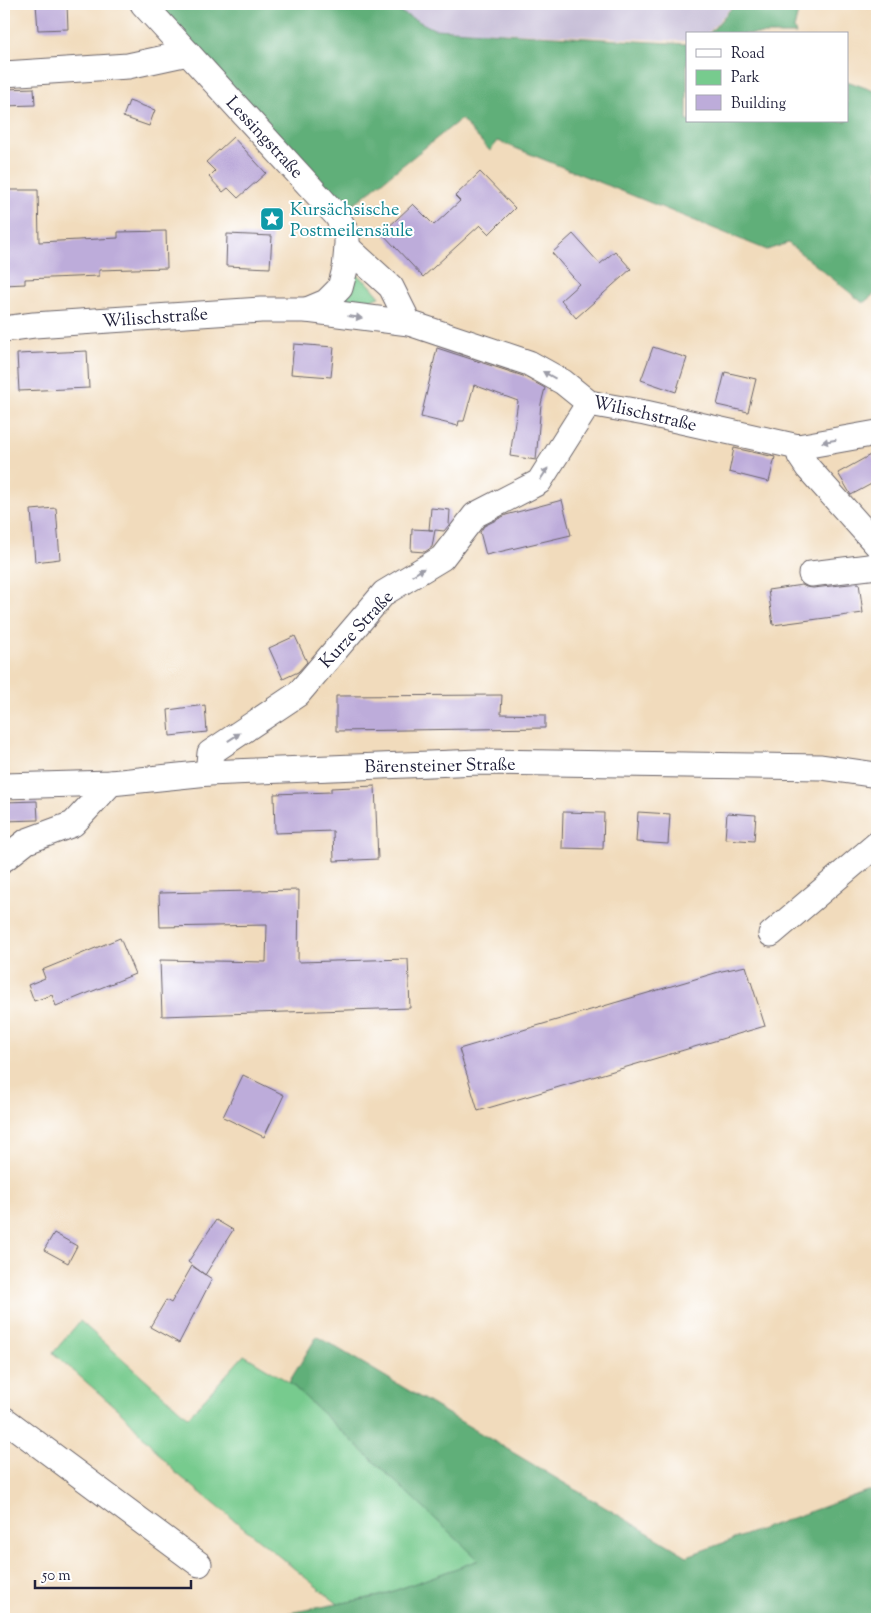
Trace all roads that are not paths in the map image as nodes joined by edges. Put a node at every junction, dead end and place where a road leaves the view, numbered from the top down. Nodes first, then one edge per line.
1 (143, 4) edge
2 (188, 53) junction
3 (4, 74) edge
4 (348, 247) junction
5 (307, 310) junction
6 (409, 323) junction
7 (4, 329) edge
8 (589, 403) junction
9 (877, 433) edge
10 (798, 447) junction
11 (877, 545) edge
12 (877, 566) edge
13 (811, 574) dead end
14 (208, 773) junction
15 (877, 775) edge
16 (111, 783) junction
17 (4, 786) edge
18 (877, 844) edge
19 (4, 859) edge
20 (771, 934) dead end
21 (4, 1419) edge
22 (200, 1564) dead end

1 - 2 street, Lessingstraße
2 - 3 street
2 - 4 street, Lessingstraße
4 - 5 street, Wilischstraße
4 - 6 street
5 -> 6 street, Wilischstraße
5 - 7 street, Wilischstraße
8 -> 6 street, Wilischstraße
8 - 10 street, Wilischstraße
14 -> 8 street, Kurze Straße
9 -> 10 street, Wilischstraße
10 - 11 street
12 - 13 street
14 - 15 street, Bärensteiner Straße
14 - 16 street, Bärensteiner Straße
16 - 17 street, Bärensteiner Straße
16 - 19 street
18 - 20 street
21 - 22 street

